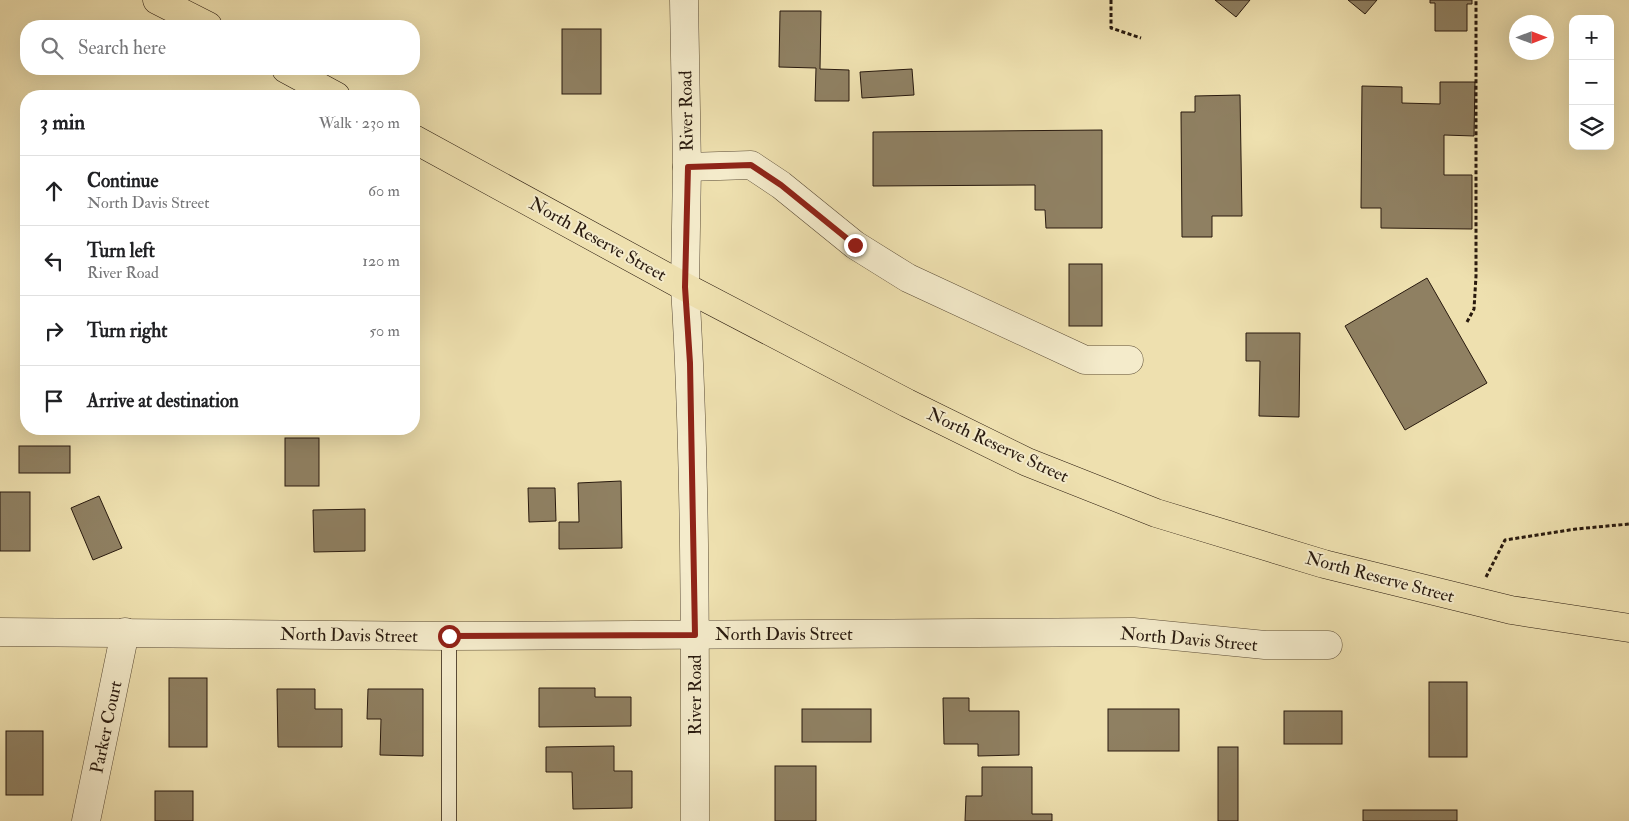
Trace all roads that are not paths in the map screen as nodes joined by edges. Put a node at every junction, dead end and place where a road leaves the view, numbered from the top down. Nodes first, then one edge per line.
1 (157, 0) edge
2 (684, 0) edge
3 (196, 20) edge
4 (297, 75) edge
5 (325, 90) edge
6 (420, 141) edge
7 (688, 167) junction
8 (685, 287) junction
9 (1129, 360) dead end
10 (1629, 628) edge
11 (0, 632) edge
12 (125, 632) junction
13 (695, 635) junction
14 (449, 636) junction
15 (1328, 646) dead end
16 (86, 821) edge
17 (449, 821) edge
18 (695, 821) edge

1 - 3 highway
2 - 7 street, River Road
4 - 5 highway
6 - 8 highway, North Reserve Street
7 - 8 street, River Road
7 - 9 street
8 - 10 highway, North Reserve Street
8 - 13 street, River Road
11 - 12 street, North Davis Street
12 - 14 street, North Davis Street
12 - 16 street, Parker Court
13 - 14 street, North Davis Street
13 - 15 street, North Davis Street
13 - 18 street, River Road
14 - 17 lane

